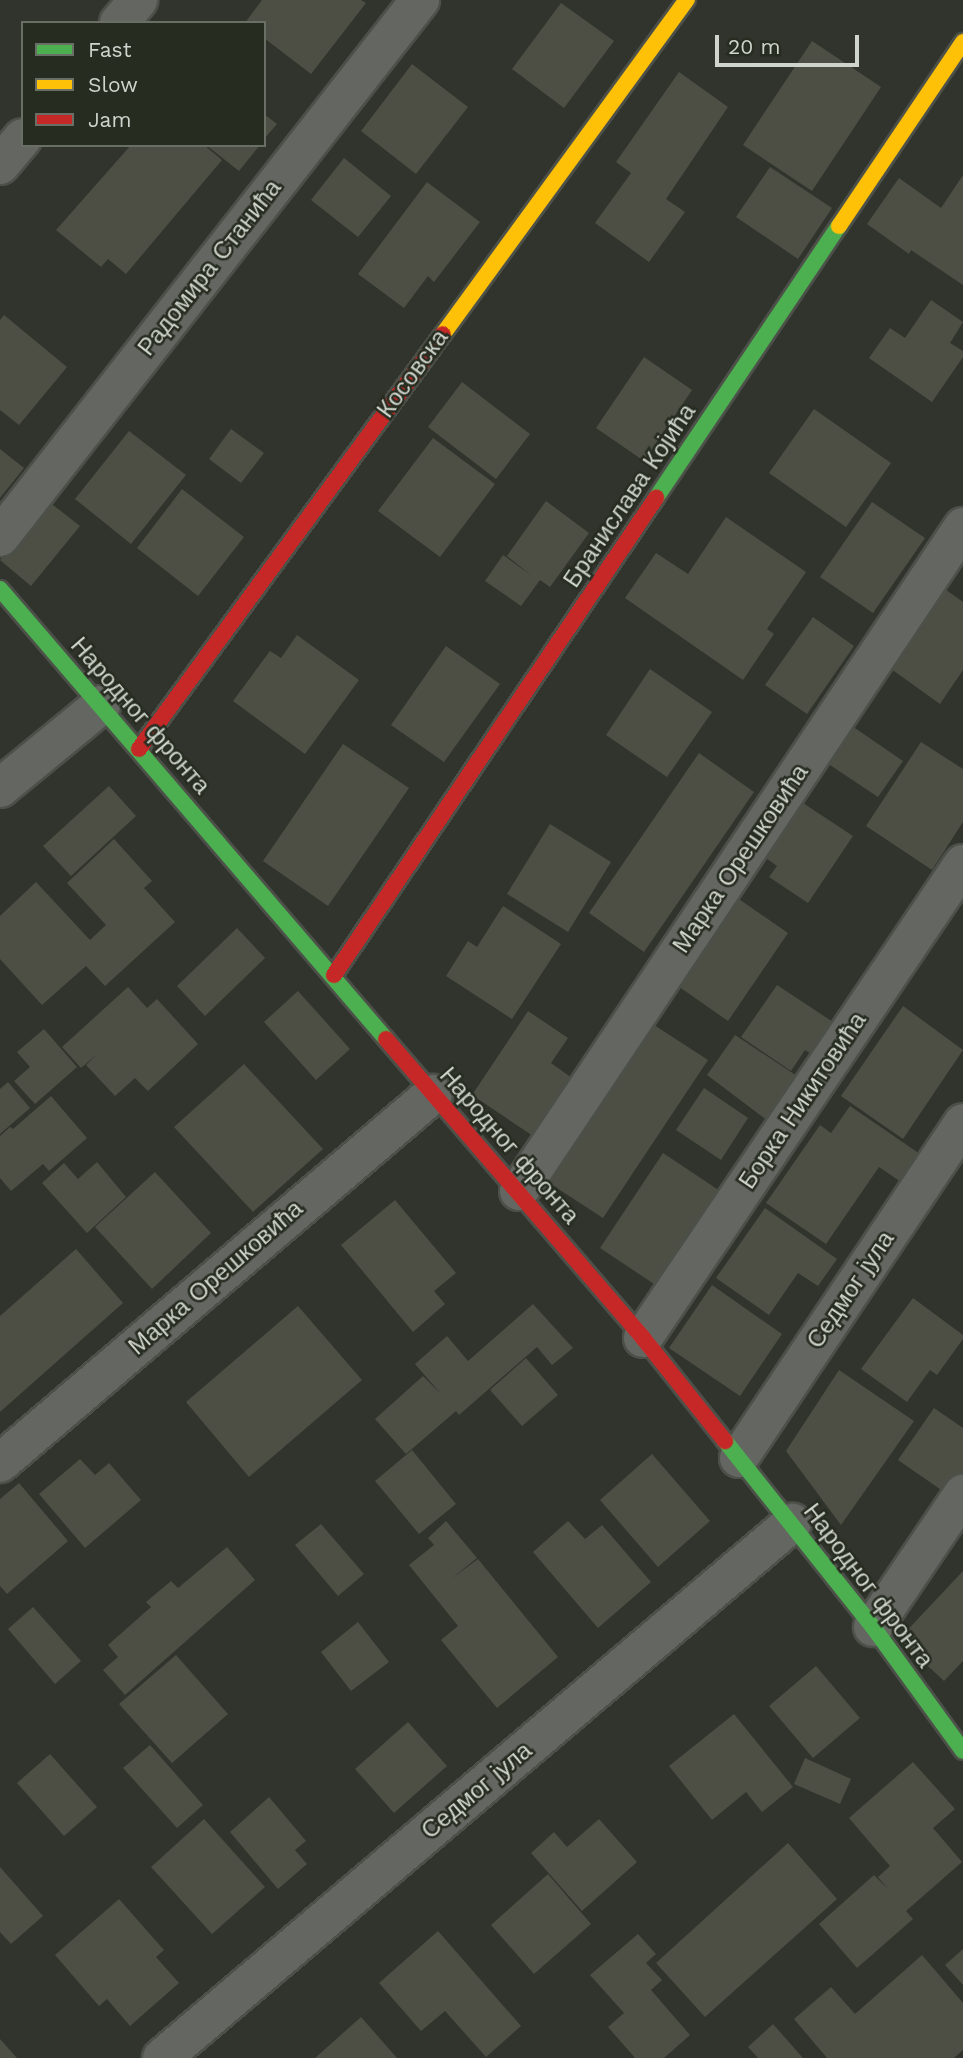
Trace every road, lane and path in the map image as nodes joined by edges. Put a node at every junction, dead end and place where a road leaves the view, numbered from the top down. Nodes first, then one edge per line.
1 (138, 0) edge
2 (420, 0) edge
3 (687, 0) edge
4 (121, 21) edge
5 (963, 41) edge
6 (21, 140) edge
7 (0, 165) edge
8 (963, 527) edge
9 (0, 537) edge
10 (0, 589) edge
11 (101, 705) junction
12 (139, 749) junction
13 (0, 788) edge
14 (963, 864) edge
15 (334, 975) junction
16 (433, 1094) junction
17 (963, 1123) edge
18 (519, 1191) junction
19 (643, 1338) junction
20 (738, 1458) junction
21 (0, 1463) edge
22 (963, 1494) edge
23 (792, 1523) junction
24 (873, 1627) junction
25 (963, 1751) edge
26 (162, 2058) edge

1 - 4 street
2 - 9 street, Радомира Станића
3 - 12 street, Косовска
5 - 15 street, Бранислава Којића
6 - 7 street
8 - 18 street, Марка Орешковића
10 - 11 street, Народног фронта
11 - 12 street, Народног фронта
11 - 13 street
12 - 15 street, Народног фронта
14 - 19 street, Борка Никитовића
15 - 16 street, Народног фронта
16 - 18 street, Народног фронта
16 - 21 street, Марка Орешковића
17 - 20 street, Седмог јула
18 - 19 street, Народног фронта
19 - 20 street, Народног фронта
20 - 23 street, Народног фронта
22 - 24 street
23 - 24 street, Народног фронта
23 - 26 street, Седмог јула
24 - 25 street, Народног фронта

